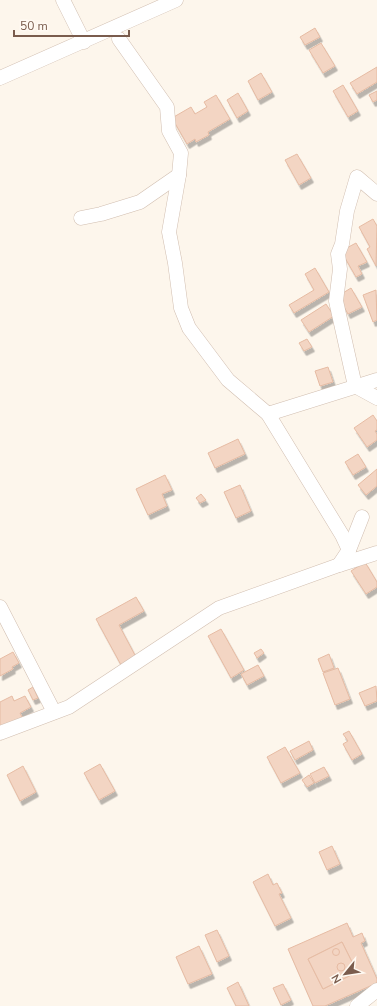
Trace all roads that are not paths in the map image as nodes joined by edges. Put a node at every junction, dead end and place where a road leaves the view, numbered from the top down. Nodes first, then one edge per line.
1 (63, 0) edge
2 (176, 0) edge
3 (119, 40) dead end
4 (84, 42) junction
5 (0, 78) edge
6 (179, 175) junction
7 (377, 194) edge
8 (81, 218) dead end
9 (377, 380) edge
10 (355, 386) junction
11 (377, 398) edge
12 (268, 414) junction
13 (362, 517) dead end
14 (349, 550) junction
15 (377, 553) edge
16 (339, 565) junction
17 (0, 607) edge
18 (54, 712) junction
19 (0, 733) edge
20 (377, 990) edge
21 (357, 1006) edge

1 - 4 street
2 - 4 street
3 - 6 street
4 - 5 street
6 - 8 street
6 - 12 street
7 - 10 street
9 - 10 street
10 - 11 street
10 - 12 street
12 - 14 street
13 - 14 street
14 - 16 street
15 - 16 street
16 - 18 street
17 - 18 street
18 - 19 street
20 - 21 street

